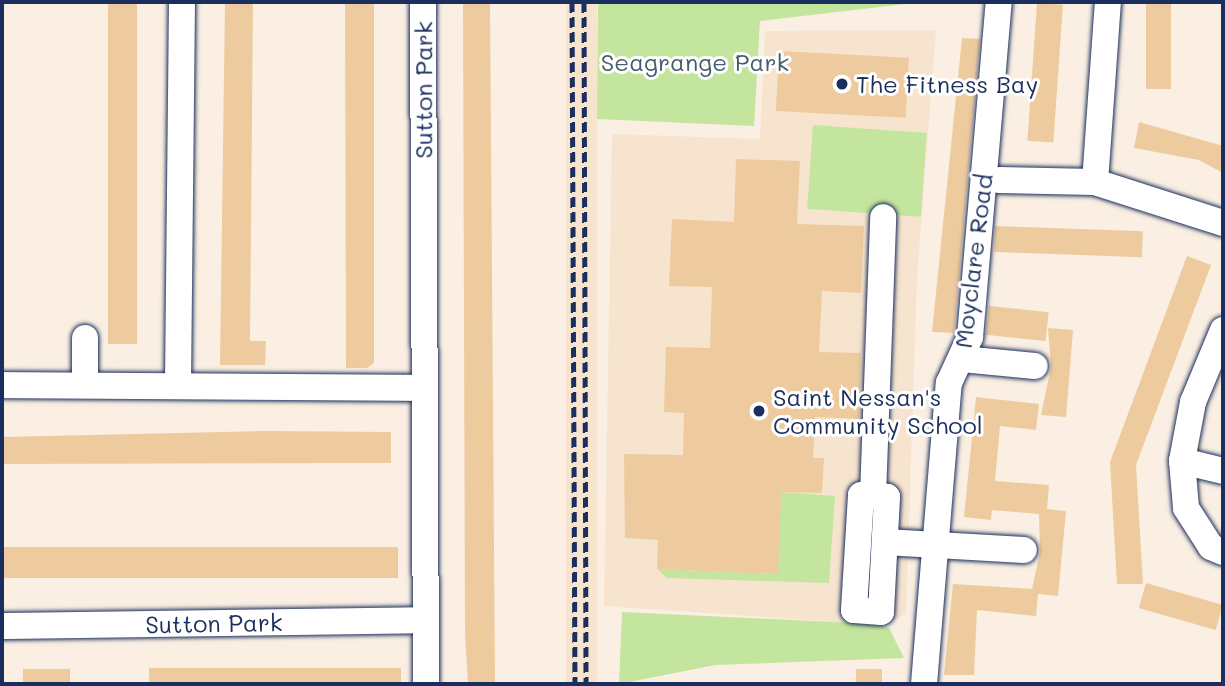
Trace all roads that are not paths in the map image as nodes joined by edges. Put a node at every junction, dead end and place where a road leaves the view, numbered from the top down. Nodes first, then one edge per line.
1 (182, 2) edge
2 (423, 2) edge
3 (999, 2) edge
4 (1108, 2) edge
5 (999, 180) dead end
6 (1095, 182) junction
7 (883, 217) dead end
8 (1223, 223) edge
9 (1223, 330) edge
10 (85, 338) dead end
11 (962, 359) junction
12 (1035, 366) dead end
13 (178, 383) junction
14 (85, 384) junction
15 (2, 386) edge
16 (423, 388) junction
17 (1182, 461) junction
18 (1223, 471) edge
19 (873, 496) junction
20 (885, 542) junction
21 (932, 543) junction
22 (1024, 550) dead end
23 (1223, 552) edge
24 (426, 620) junction
25 (2, 626) edge
26 (426, 684) edge
27 (924, 684) edge

1 - 13 street
2 - 16 street, Sutton Park
3 - 11 street, Moyclare Road
4 - 6 street
5 - 6 street
6 - 8 street
7 - 19 street
9 - 17 street
10 - 14 street
11 - 12 street
11 - 21 street, Moyclare Road
13 - 14 street
13 - 16 street
14 - 15 street
16 - 24 street, Sutton Park
17 - 18 street
17 - 23 street
19 - 20 street
19 - 20 street
20 - 21 street
21 - 22 street
21 - 27 street, Moyclare Road
24 - 25 street, Sutton Park
24 - 26 street, Sutton Park

